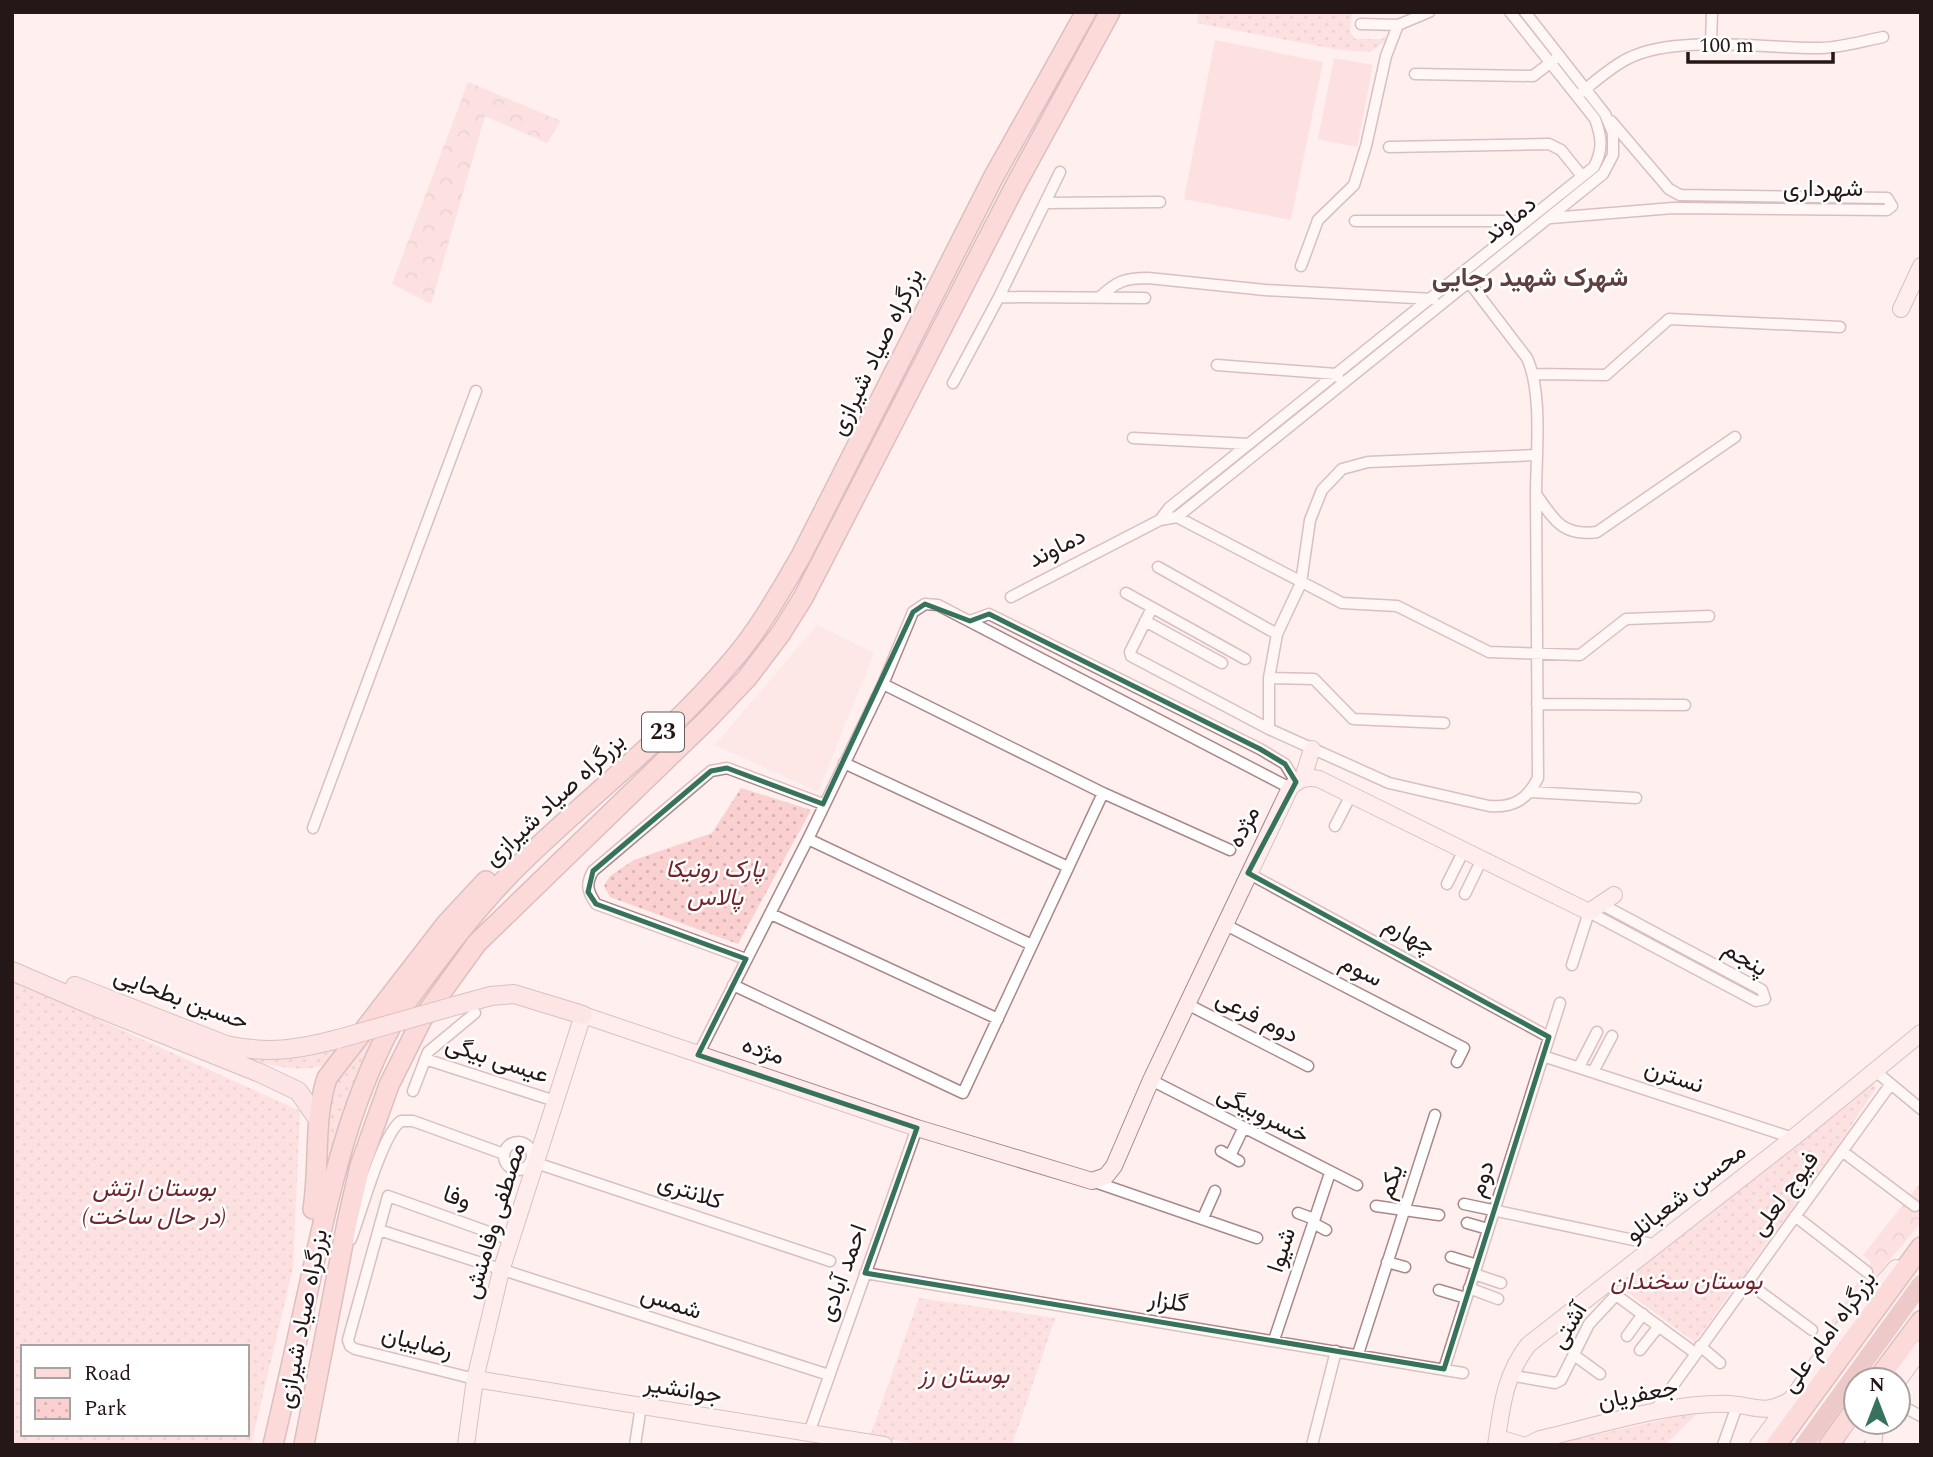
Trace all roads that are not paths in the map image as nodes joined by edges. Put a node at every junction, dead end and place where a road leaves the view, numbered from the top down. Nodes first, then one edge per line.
1 (1075, 12) edge
2 (1087, 12) edge
3 (1110, 12) edge
4 (1429, 12) edge
5 (1510, 12) edge
6 (1525, 12) edge
7 (1712, 12) edge
8 (1361, 24) dead end
9 (1398, 25) junction
10 (1883, 37) dead end
11 (1711, 44) junction
12 (1555, 60) junction
13 (1415, 74) dead end
14 (1581, 93) junction
15 (1605, 114) junction
16 (1389, 147) dead end
17 (1060, 172) dead end
18 (1582, 176) junction
19 (993, 178) junction
20 (1674, 193) junction
21 (1713, 196) junction
22 (1160, 202) dead end
23 (1045, 203) junction
24 (1673, 208) junction
25 (1713, 210) junction
26 (1549, 218) junction
27 (1355, 220) dead end
28 (1527, 220) junction
29 (1301, 266) dead end
30 (1921, 267) edge
31 (1465, 278) junction
32 (999, 297) junction
33 (1100, 297) junction
34 (1145, 298) dead end
35 (1435, 302) junction
36 (1901, 309) dead end
37 (1840, 327) dead end
38 (1217, 365) dead end
39 (1534, 374) junction
40 (1340, 379) junction
41 (953, 383) dead end
42 (476, 391) dead end
43 (1735, 437) dead end
44 (1133, 438) dead end
45 (1249, 444) junction
46 (1536, 455) junction
47 (1536, 494) junction
48 (1177, 517) junction
49 (1160, 520) junction
50 (1158, 567) dead end
51 (1301, 583) junction
52 (1126, 593) dead end
53 (1012, 597) dead end
54 (1152, 608) junction
55 (1709, 616) dead end
56 (970, 621) junction
57 (1145, 621) junction
58 (1277, 634) junction
59 (1537, 653) junction
60 (1245, 659) dead end
61 (1222, 663) dead end
62 (1269, 678) junction
63 (883, 684) junction
64 (1537, 704) junction
65 (1685, 705) dead end
66 (1444, 723) dead end
67 (1269, 729) junction
68 (1312, 749) junction
69 (844, 763) junction
70 (1297, 783) junction
71 (1531, 792) junction
72 (1102, 793) junction
73 (1351, 795) junction
74 (1636, 798) dead end
75 (823, 804) junction
76 (575, 812) junction
77 (1335, 827) dead end
78 (313, 828) dead end
79 (808, 839) junction
80 (1230, 850) dead end
81 (1464, 850) junction
82 (1482, 859) junction
83 (1068, 867) junction
84 (1248, 873) junction
85 (1447, 884) dead end
86 (1465, 894) dead end
87 (1601, 903) junction
88 (771, 914) junction
89 (1224, 925) junction
90 (1032, 945) junction
91 (746, 959) junction
92 (12, 963) edge
93 (1572, 965) dead end
94 (12, 971) edge
95 (733, 985) junction
96 (1560, 1003) dead end
97 (1186, 1004) junction
98 (466, 1009) junction
99 (583, 1015) junction
100 (998, 1018) junction
101 (1597, 1032) dead end
102 (1921, 1033) edge
103 (1612, 1036) dead end
104 (1549, 1037) junction
105 (698, 1055) junction
106 (1543, 1056) junction
107 (425, 1059) junction
108 (1457, 1062) dead end
109 (1308, 1066) dead end
110 (1579, 1067) junction
111 (1874, 1070) junction
112 (1593, 1072) junction
113 (1151, 1080) junction
114 (1890, 1085) junction
115 (413, 1091) dead end
116 (555, 1101) junction
117 (1921, 1109) edge
118 (1435, 1115) dead end
119 (317, 1118) junction
120 (917, 1128) junction
121 (1243, 1129) junction
122 (1793, 1138) junction
123 (1843, 1151) junction
124 (504, 1154) junction
125 (1230, 1156) dead end
126 (531, 1160) junction
127 (1329, 1173) junction
128 (1092, 1181) junction
129 (1357, 1185) dead end
130 (1214, 1191) dead end
131 (1464, 1204) dead end
132 (1376, 1206) dead end
133 (1915, 1206) dead end
134 (1404, 1210) junction
135 (1494, 1210) junction
136 (1297, 1213) dead end
137 (1438, 1215) dead end
138 (1795, 1216) junction
139 (1203, 1218) junction
140 (1314, 1221) junction
141 (1466, 1223) dead end
142 (1488, 1229) junction
143 (379, 1230) junction
144 (1326, 1230) dead end
145 (1257, 1238) dead end
146 (511, 1240) junction
147 (1921, 1240) edge
148 (1657, 1245) junction
149 (1921, 1247) edge
150 (1451, 1257) dead end
151 (830, 1261) dead end
152 (1387, 1262) junction
153 (1405, 1267) dead end
154 (313, 1269) junction
155 (1475, 1269) junction
156 (501, 1271) junction
157 (1867, 1272) dead end
158 (865, 1273) junction
159 (338, 1274) junction
160 (1747, 1282) junction
161 (1502, 1283) dead end
162 (1439, 1290) dead end
163 (1468, 1293) junction
164 (1498, 1299) dead end
165 (1643, 1314) junction
166 (1921, 1321) edge
167 (1658, 1326) junction
168 (1812, 1330) dead end
169 (1626, 1336) dead end
170 (1274, 1340) junction
171 (1640, 1350) dead end
172 (1697, 1350) junction
173 (1336, 1351) junction
174 (1358, 1354) junction
175 (1574, 1355) junction
176 (1720, 1363) dead end
177 (1887, 1366) edge
178 (1444, 1369) junction
179 (1463, 1373) dead end
180 (1600, 1374) dead end
181 (829, 1375) junction
182 (1509, 1375) junction
183 (475, 1380) junction
184 (1674, 1382) junction
185 (1792, 1399) junction
186 (1737, 1405) junction
187 (640, 1406) junction
188 (1693, 1407) junction
189 (1759, 1410) junction
190 (1653, 1413) junction
191 (1842, 1427) edge
192 (808, 1433) junction
193 (306, 1442) edge
194 (1497, 1444) edge
195 (1764, 1444) edge
196 (273, 1445) edge
197 (466, 1445) edge
198 (635, 1445) edge
199 (884, 1445) edge
200 (1312, 1445) edge
201 (1522, 1445) edge
202 (1528, 1445) edge
203 (1723, 1445) edge
204 (1829, 1445) edge

1 - 19 highway
2 - 19 highway, بزرگراه صیاد شیرازی / 23
3 - 159 highway, بزرگراه صیاد شیرازی / 23
4 - 9 street
5 - 12 street, دماوند
6 - 12 street, دماوند
7 - 11 street
8 - 9 street
9 - 29 street
10 - 11 street
11 - 14 street
12 - 13 street
12 - 14 street, دماوند
14 - 15 street, دماوند
14 - 18 street, دماوند
15 - 20 street
15 - 26 street, دماوند
16 - 18 street
17 - 23 street
18 - 28 street, دماوند
19 - 76 highway, بزرگراه صیاد شیرازی / 23
20 - 21 street, شهرداری
20 - 24 street
21 - 25 street
21 - 25 street, شهرداری
22 - 23 street
23 - 32 street
24 - 25 street, شهرداری
24 - 26 street, شهرداری
26 - 31 street, دماوند
27 - 28 street
28 - 31 street, دماوند
30 - 36 main road
31 - 35 street, دماوند
31 - 39 street
32 - 33 street
32 - 41 street
33 - 34 street
33 - 35 street
35 - 40 street, دماوند
37 - 39 street
38 - 40 street
39 - 46 street
40 - 45 street, دماوند
40 - 48 street, دماوند
42 - 78 street
43 - 47 street
44 - 45 street
45 - 49 street, دماوند
46 - 47 street
46 - 51 street
47 - 59 street
48 - 49 street, دماوند
48 - 51 street
49 - 53 street, دماوند
50 - 58 street
51 - 58 street
51 - 59 street
52 - 54 street
54 - 57 street
54 - 60 street
55 - 59 street
56 - 63 street
56 - 70 street
56 - 70 street
57 - 61 street
57 - 67 street
58 - 62 street
59 - 64 street
62 - 66 street
62 - 67 street
63 - 69 street
63 - 72 street
64 - 65 street
64 - 71 street
67 - 68 street
68 - 70 main road, مژده
68 - 71 street
69 - 75 street
69 - 83 street
70 - 73 main road
70 - 84 main road, مژده
71 - 74 street
72 - 80 street
72 - 83 street
73 - 77 street
73 - 81 main road
75 - 79 street
75 - 91 street
76 - 119 highway
76 - 154 highway, بزرگراه صیاد شیرازی / 23
79 - 88 street
79 - 90 street
81 - 82 main road
81 - 85 street
82 - 86 street
82 - 87 main road
83 - 90 street
84 - 89 main road, مژده
84 - 104 street, چهارم
87 - 87 street, پنجم
87 - 93 street
88 - 91 street
88 - 100 street
89 - 97 main road, مژده
89 - 108 street, سوم
90 - 100 street
91 - 95 street
92 - 98 main road, حسین بطحایی, bridge
94 - 119 main road
95 - 100 street
95 - 105 street
96 - 104 street, دوم
97 - 109 street, دوم فرعی
97 - 113 main road, مژده
98 - 99 main road, مژده
98 - 107 street
99 - 105 main road, مژده
99 - 116 main road, مصطفی وفامنش
101 - 110 street
102 - 111 main road, محسن شعبانلو
103 - 112 street
104 - 106 street, دوم
105 - 120 main road, مژده
106 - 110 street, نسترن
106 - 135 street, دوم
107 - 115 street
107 - 116 street, عیسی بیگی
110 - 112 street, نسترن
111 - 114 street
111 - 122 main road, محسن شعبانلو
112 - 122 street, نسترن
113 - 121 street, خسروبیگی
113 - 128 main road, مژده
114 - 117 street
114 - 123 street, فیوج لعلی
116 - 126 main road, مصطفی وفامنش
118 - 134 street, یکم
119 - 154 highway
120 - 128 main road, مژده
120 - 158 street, احمد آبادی
121 - 125 street
121 - 127 street, خسروبیگی
122 - 148 main road, محسن شعبانلو
123 - 133 street
123 - 138 street, فیوج لعلی
124 - 126 street
124 - 126 street
124 - 159 street
126 - 146 main road, مصطفی وفامنش
126 - 151 street, کلانتری
127 - 129 street, خسروبیگی
127 - 140 street, شیوا
128 - 139 street, مژده
130 - 139 street
131 - 135 street
132 - 134 street
134 - 137 street
134 - 152 street, یکم
135 - 142 street, دوم
135 - 148 street
136 - 140 street
138 - 157 street
138 - 160 street, فیوج لعلی
139 - 145 street, مژده
140 - 144 street
140 - 170 street, شیوا
141 - 142 street
142 - 155 street, دوم
143 - 146 street, وفا
143 - 156 street, شمس
143 - 183 street, رضاییان
146 - 156 main road, مصطفی وفامنش
147 - 185 main road
148 - 182 main road, محسن شعبانلو
149 - 195 highway, بزرگراه امام علی
150 - 155 street
152 - 153 street
152 - 174 street, یکم
154 - 196 highway, بزرگراه صیاد شیرازی / 23
155 - 161 street
155 - 163 street, دوم
156 - 181 street, شمس
156 - 183 main road, مصطفی وفامنش
158 - 170 street, گلزار
158 - 181 street, احمد آبادی
159 - 193 highway, بزرگراه صیاد شیرازی / 23
160 - 168 street
160 - 172 street, فیوج لعلی
162 - 163 street
163 - 164 street
163 - 178 street, دوم
165 - 167 street
165 - 169 street
165 - 175 street, آشتی
166 - 177 highway
167 - 171 street
167 - 172 street
170 - 173 street, گلزار
172 - 176 street
172 - 184 street, فیوج لعلی
173 - 174 street, گلزار
173 - 200 street
174 - 178 street, گلزار
175 - 180 street
175 - 182 street, آشتی
178 - 179 street, گلزار
181 - 192 street, احمد آبادی
182 - 194 main road, محسن شعبانلو
183 - 187 main road, جوانشیر
183 - 197 main road, مصطفی وفامنش
184 - 188 street
184 - 190 street, فیوج لعلی
185 - 189 main road
185 - 195 main road
186 - 188 main road, جعفریان
186 - 189 main road, جعفریان
186 - 203 street
187 - 192 main road, جوانشیر
187 - 198 street
188 - 190 main road, جعفریان
189 - 195 main road
190 - 202 main road, جعفریان
191 - 204 highway
192 - 199 main road, جوانشیر
194 - 201 main road

